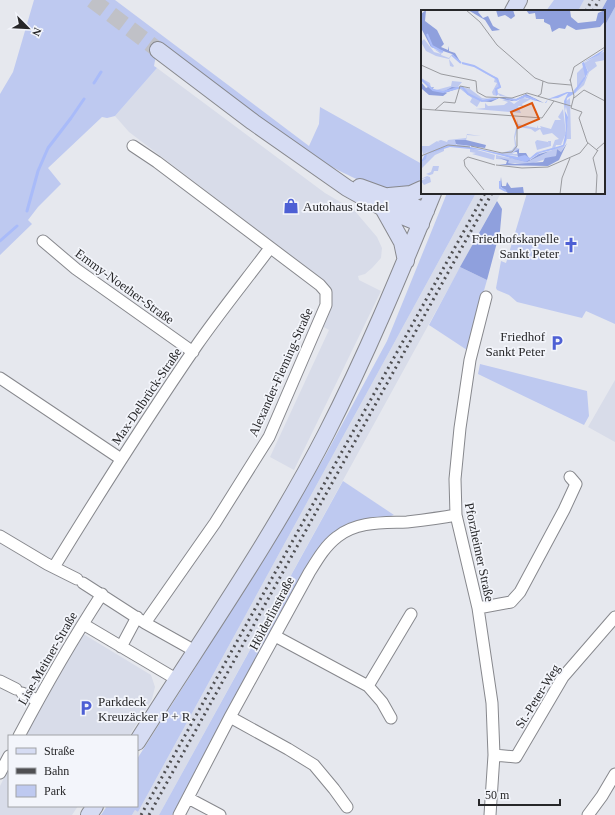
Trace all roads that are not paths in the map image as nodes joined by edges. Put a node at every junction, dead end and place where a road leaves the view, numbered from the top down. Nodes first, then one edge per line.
1 (519, 0) edge
2 (514, 10) edge
3 (158, 50) tunnel mouth
4 (133, 146) dead end
5 (421, 189) edge
6 (434, 194) edge
7 (386, 202) junction
8 (424, 217) junction
9 (43, 241) dead end
10 (270, 248) junction
11 (406, 261) junction
12 (486, 297) dead end
13 (192, 352) junction
14 (0, 378) edge
15 (121, 459) junction
16 (570, 477) dead end
17 (456, 515) junction
18 (0, 536) edge
19 (54, 567) junction
20 (102, 594) junction
21 (478, 608) junction
22 (411, 614) dead end
23 (615, 617) edge
24 (141, 620) junction
25 (83, 624) junction
26 (275, 636) junction
27 (121, 647) junction
28 (195, 651) junction
29 (176, 679) junction
30 (0, 681) edge
31 (368, 686) junction
32 (37, 700) junction
33 (230, 717) junction
34 (391, 718) dead end
35 (20, 735) edge
36 (138, 740) edge
37 (494, 755) junction
38 (8, 758) edge
39 (0, 773) edge
40 (615, 774) edge
41 (188, 798) junction
42 (347, 807) dead end
43 (179, 815) edge
44 (220, 815) edge
45 (490, 815) edge
46 (588, 815) edge

1 - 2 main road
3 - 7 main road
4 - 10 street, Alexander-Fleming-Straße
5 - 7 main road
6 - 8 main road
7 - 8 main road
7 - 11 main road
8 - 11 main road
9 - 13 street, Emmy-Noether-Straße
10 - 13 street, Max-Delbrück-Straße
10 - 24 street, Alexander-Fleming-Straße
11 - 28 main road
12 - 17 street, Pforzheimer Straße
13 - 15 street, Max-Delbrück-Straße
14 - 15 street
15 - 19 street, Max-Delbrück-Straße
16 - 21 street
17 - 21 street, Pforzheimer Straße
17 - 26 street, Hölderlinstraße
18 - 19 street
19 - 20 street
20 - 24 street
20 - 25 street, Lise-Meitner-Straße
21 - 37 street, Pforzheimer Straße
22 - 31 street
23 - 37 street, St.-Peter-Weg
24 - 27 street
24 - 28 street
25 - 27 street
25 - 32 street, Lise-Meitner-Straße
26 - 31 street
26 - 33 street, Hölderlinstraße
27 - 29 street
28 - 29 main road
29 - 36 main road
30 - 32 street
31 - 34 street
32 - 35 street, Lise-Meitner-Straße
33 - 41 street, Hölderlinstraße
33 - 42 street
37 - 45 street, Pforzheimer Straße
38 - 39 street
40 - 46 street
41 - 43 street, Hölderlinstraße
41 - 44 street

